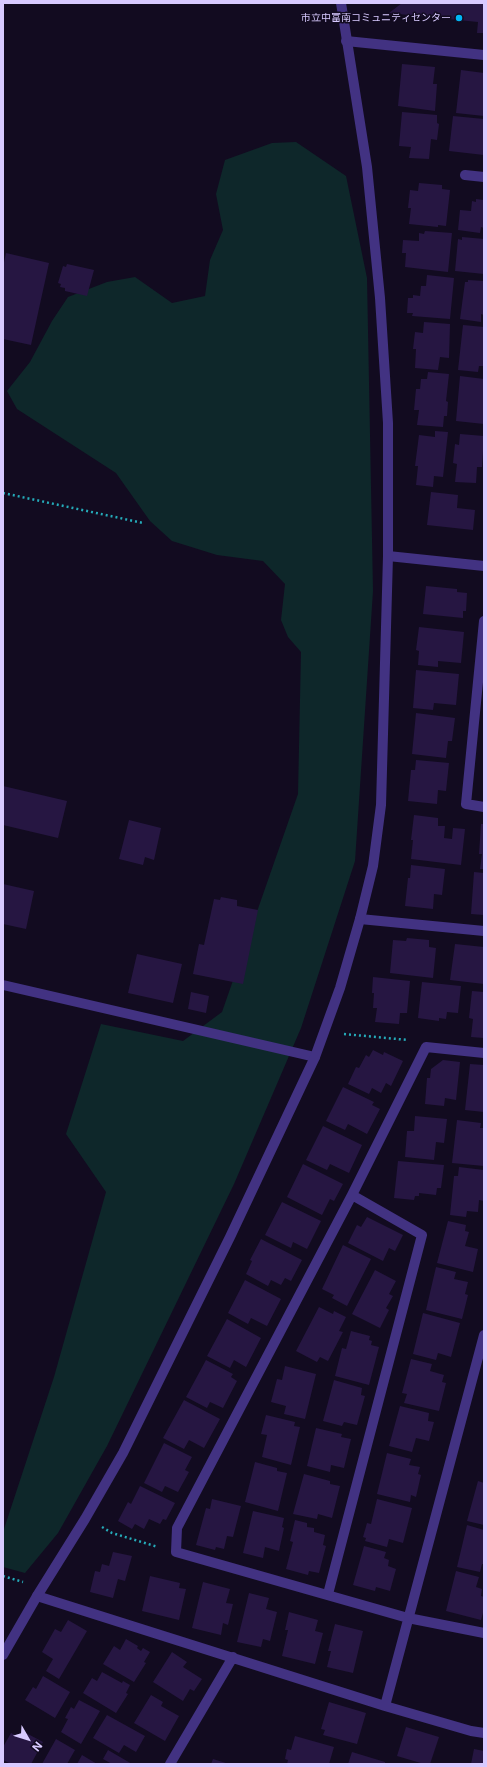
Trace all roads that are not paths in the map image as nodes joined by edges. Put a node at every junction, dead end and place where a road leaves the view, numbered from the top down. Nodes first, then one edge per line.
1 (341, 3) edge
2 (346, 41) junction
3 (484, 55) edge
4 (464, 175) dead end
5 (484, 177) edge
6 (388, 556) junction
7 (484, 566) edge
8 (484, 620) edge
9 (484, 806) edge
10 (360, 919) junction
11 (484, 931) edge
12 (3, 985) edge
13 (484, 1053) edge
14 (315, 1057) junction
15 (352, 1195) junction
16 (484, 1335) edge
17 (328, 1594) junction
18 (37, 1596) junction
19 (408, 1618) junction
20 (484, 1633) edge
21 (3, 1655) edge
22 (233, 1657) junction
23 (385, 1706) junction
24 (484, 1733) edge
25 (170, 1764) edge

1 - 2 street
2 - 3 street
2 - 6 street
4 - 5 street
6 - 7 street
6 - 10 street
8 - 9 street
10 - 11 street
10 - 14 street
12 - 14 street
13 - 15 street
14 - 18 street
15 - 17 street
15 - 17 street
16 - 19 street
17 - 19 street
18 - 21 street
18 - 22 street
19 - 20 street
19 - 23 street
22 - 23 street
22 - 25 street
23 - 24 street

